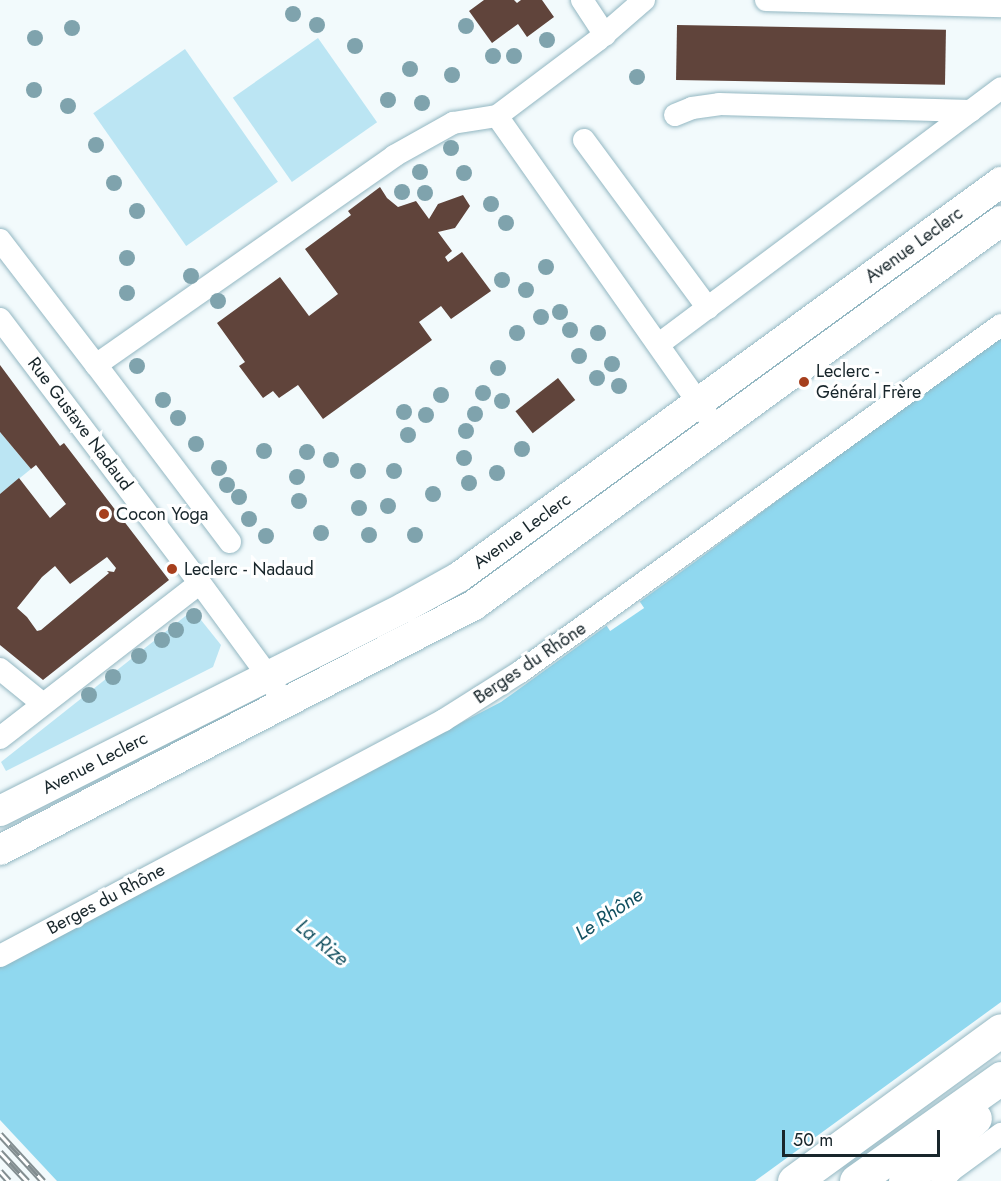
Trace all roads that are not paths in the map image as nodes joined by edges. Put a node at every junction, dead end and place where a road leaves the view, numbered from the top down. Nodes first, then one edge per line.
1 (582, 0) edge
2 (644, 0) edge
3 (766, 0) edge
4 (1001, 6) edge
5 (605, 35) junction
6 (1001, 88) edge
7 (971, 111) junction
8 (675, 115) dead end
9 (497, 116) junction
10 (584, 140) dead end
11 (1001, 182) edge
12 (1001, 221) edge
13 (0, 240) edge
14 (708, 308) junction
15 (0, 319) edge
16 (1001, 325) edge
17 (660, 344) junction
18 (96, 365) junction
19 (699, 401) junction
20 (716, 429) junction
21 (230, 542) dead end
22 (200, 583) junction
23 (0, 669) edge
24 (268, 676) junction
25 (43, 704) junction
26 (283, 704) junction
27 (0, 738) edge
28 (0, 811) edge
29 (0, 850) edge
30 (0, 956) edge
31 (1001, 1030) edge
32 (1001, 1078) edge
33 (1001, 1094) edge
34 (1001, 1134) edge
35 (794, 1181) edge
36 (856, 1181) edge
37 (905, 1181) edge
38 (942, 1181) edge

1 - 5 street
2 - 5 street
3 - 4 street
5 - 9 street
6 - 7 street
7 - 8 street
7 - 14 street
9 - 17 street
9 - 18 street
10 - 14 street
11 - 19 main road, Avenue Leclerc
12 - 20 main road, Avenue Leclerc
13 - 18 street
14 - 17 street
15 - 22 street, Rue Gustave Nadaud
16 - 30 street, Berges du Rhône
17 - 19 street
18 - 21 street
19 - 20 street
19 - 24 main road, Avenue Leclerc
20 - 26 main road, Avenue Leclerc
22 - 24 street, Rue Gustave Nadaud
22 - 25 street
23 - 25 street
24 - 26 street, Rue Gustave Nadaud
24 - 28 main road, Avenue Leclerc
25 - 27 street
26 - 29 main road, Avenue Leclerc
31 - 35 highway
32 - 36 highway
33 - 37 highway
34 - 38 street

